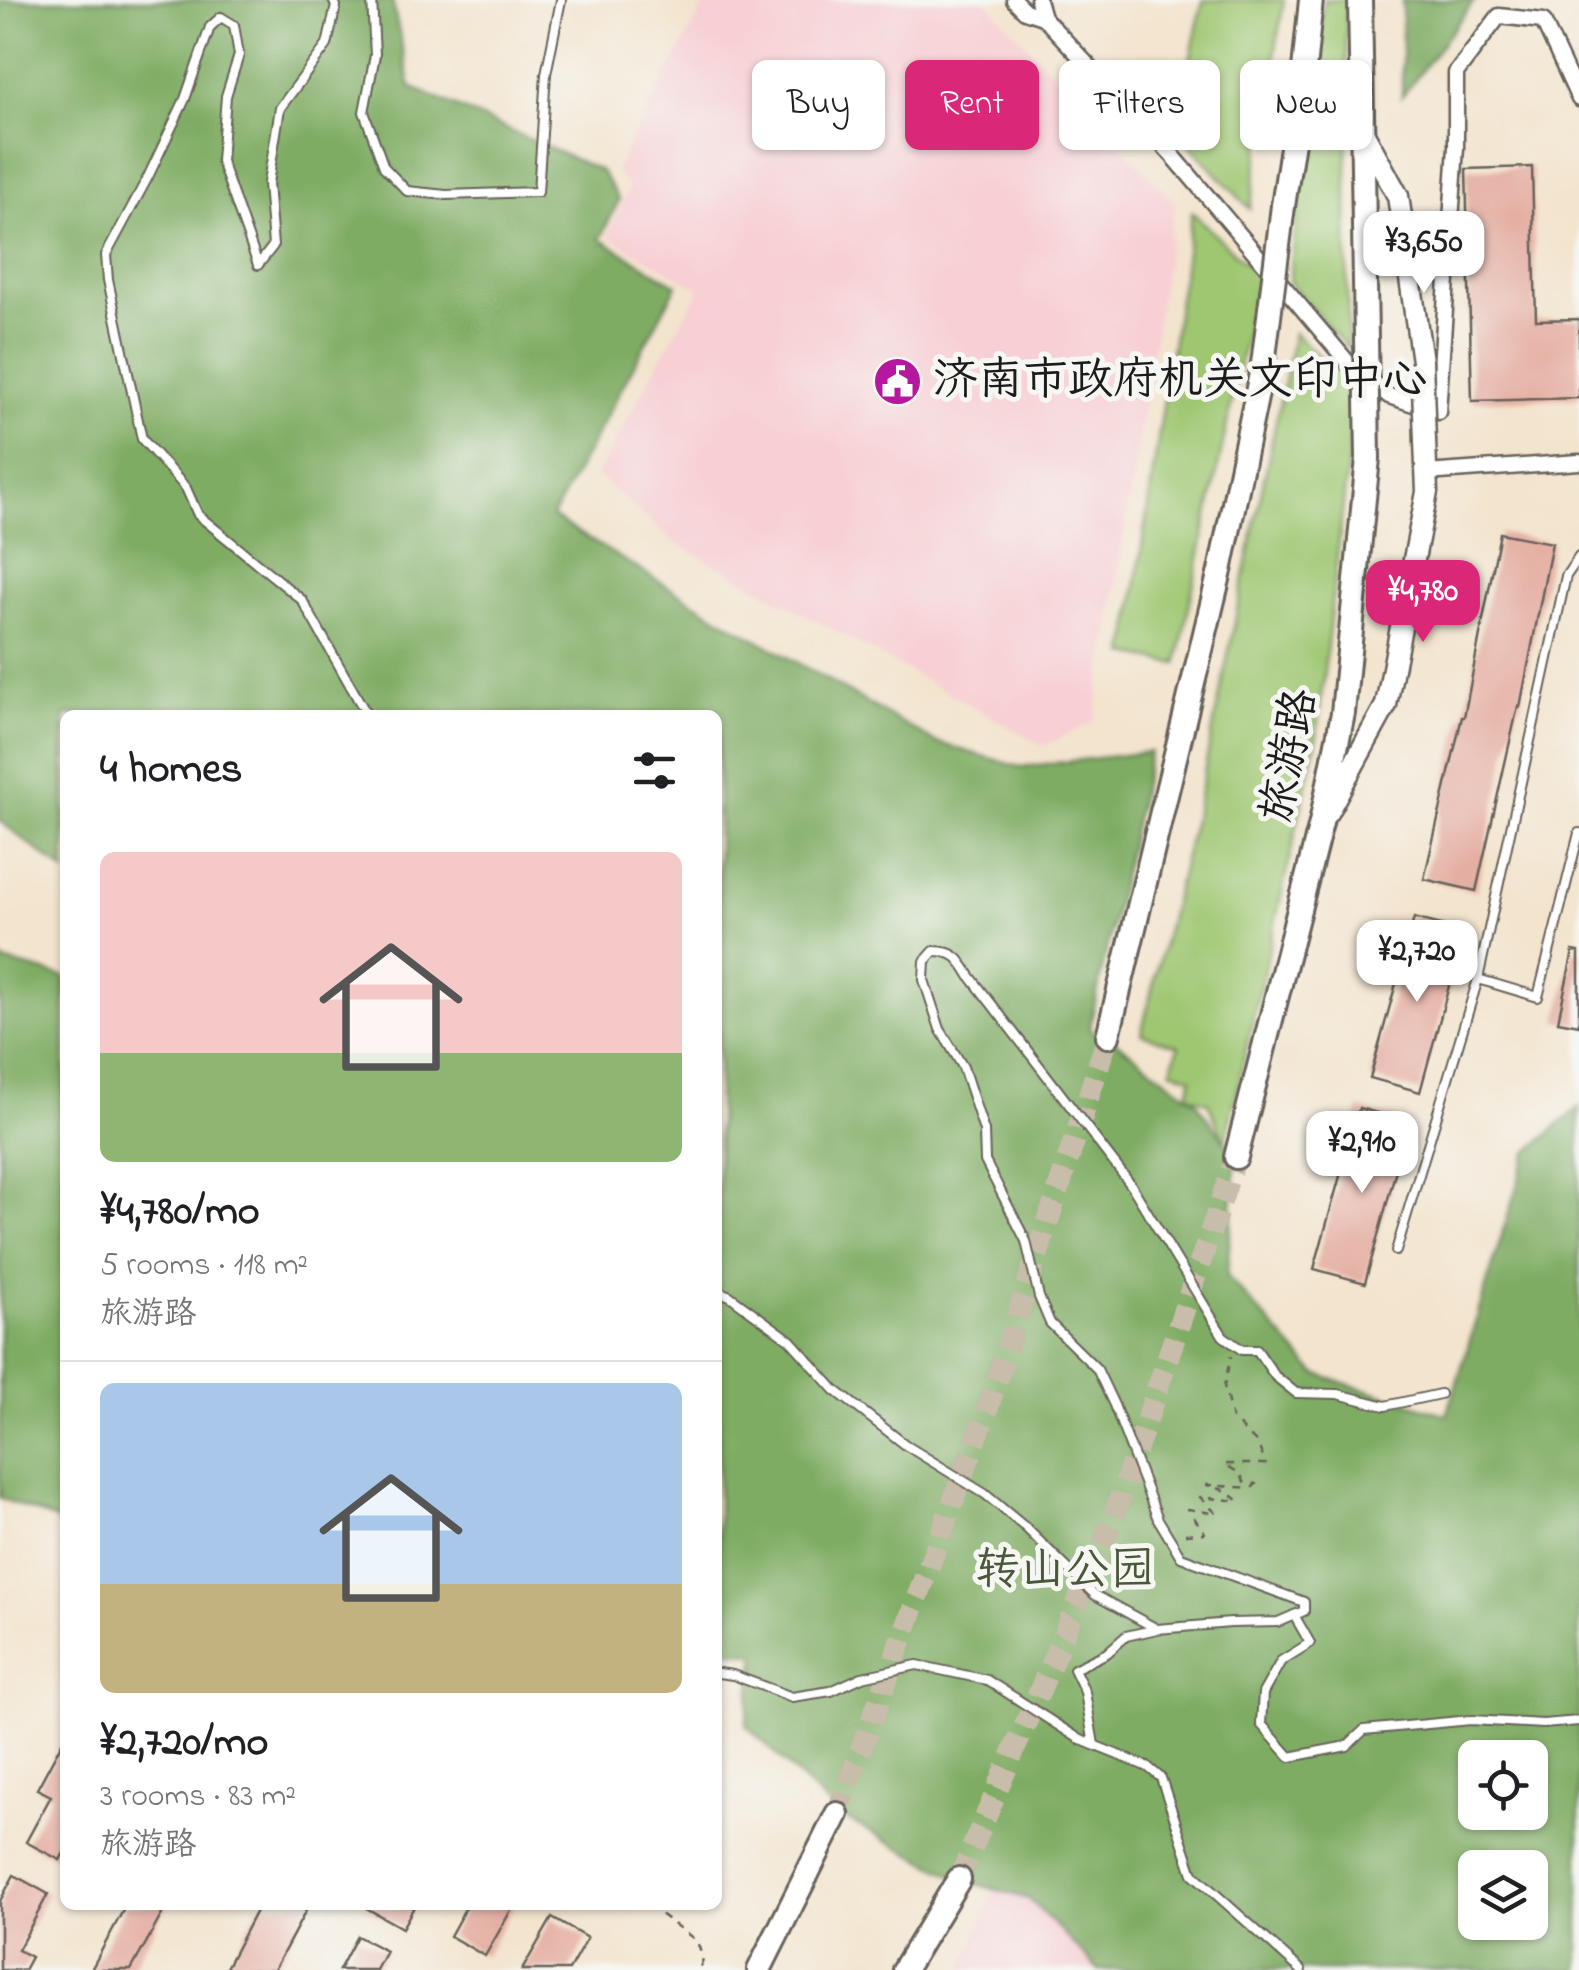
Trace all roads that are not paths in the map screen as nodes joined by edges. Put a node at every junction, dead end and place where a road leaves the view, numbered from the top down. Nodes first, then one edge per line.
1 (333, 0) edge
2 (372, 0) edge
3 (561, 0) edge
4 (1014, 0) edge
5 (1038, 0) edge
6 (1312, 0) edge
7 (1360, 0) edge
8 (1044, 17) junction
9 (1361, 60) edge
10 (1579, 99) edge
11 (1372, 148) edge
12 (1363, 150) edge
13 (1579, 462) edge
14 (1426, 473) junction
15 (1579, 557) edge
16 (364, 710) edge
17 (1321, 823) junction
18 (1579, 833) edge
19 (1478, 979) junction
20 (1108, 1036) tunnel mouth
21 (1236, 1157) tunnel mouth
22 (1396, 1251) dead end
23 (722, 1293) edge
24 (1440, 1394) dead end
25 (1294, 1615) junction
26 (1157, 1629) junction
27 (722, 1673) edge
28 (1579, 1721) edge
29 (1094, 1745) junction
30 (838, 1814) tunnel mouth
31 (959, 1879) tunnel mouth
32 (760, 1970) edge
33 (904, 1970) edge
34 (1301, 1970) edge

1 - 16 lane
2 - 3 lane
4 - 8 street
5 - 8 street
6 - 20 main road, bridge
7 - 9 main road, 旅游路
8 - 10 street
11 - 14 street, bridge
12 - 17 main road, 旅游路, bridge
13 - 14 street
14 - 17 street
15 - 19 lane
17 - 21 main road, 旅游路
18 - 19 lane
19 - 22 lane
23 - 26 lane
24 - 25 lane
25 - 26 lane
25 - 28 lane
26 - 29 lane
27 - 29 lane
29 - 34 lane
30 - 32 main road
31 - 33 main road

